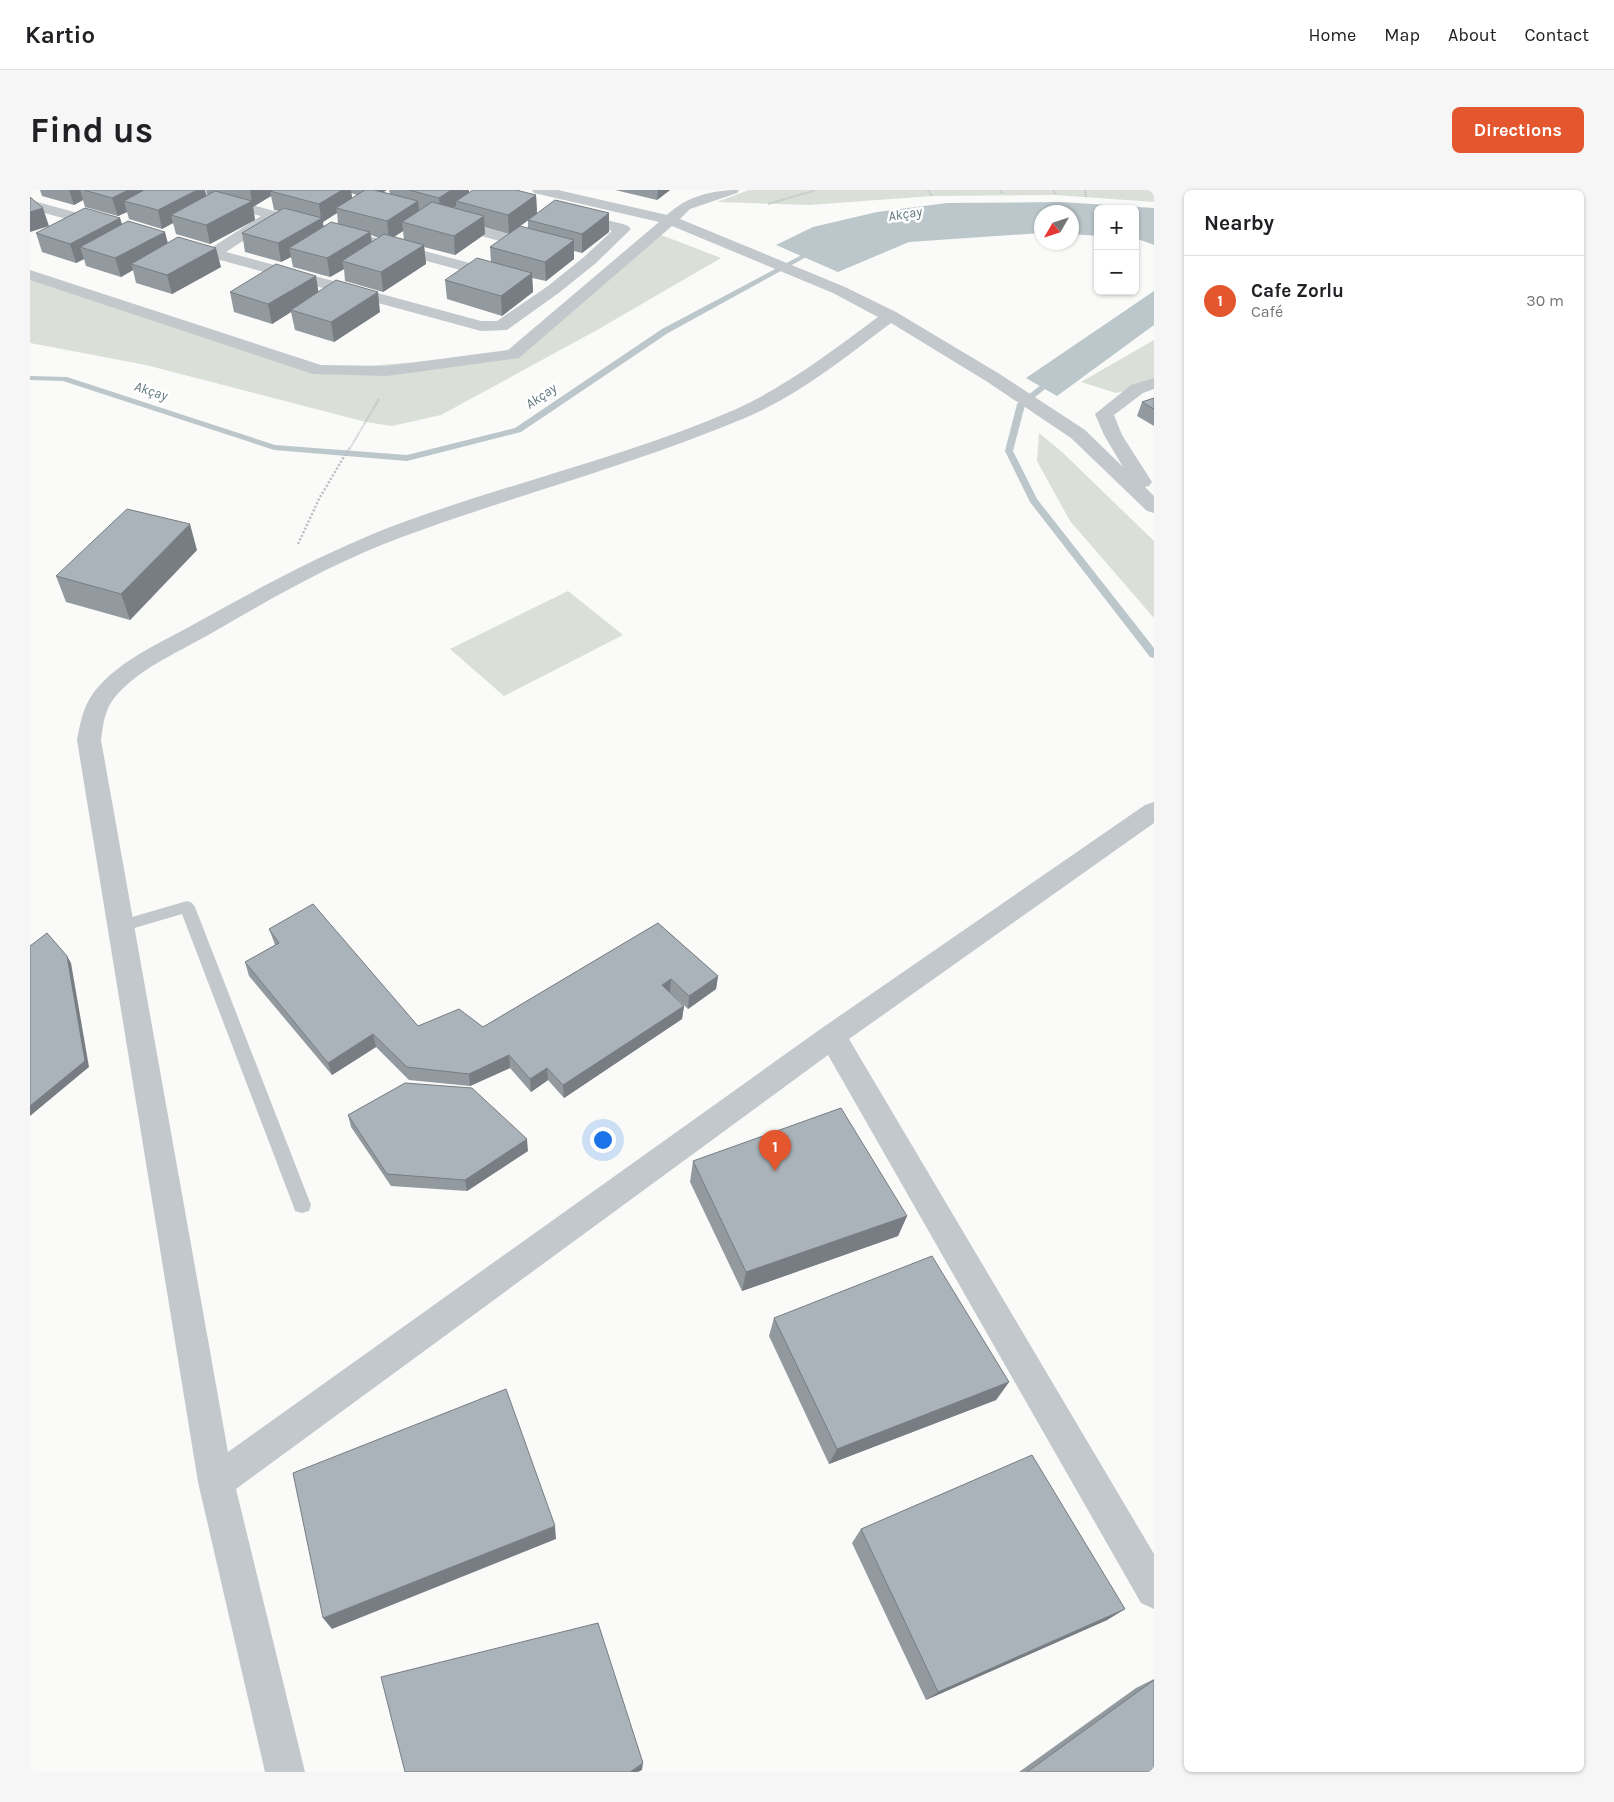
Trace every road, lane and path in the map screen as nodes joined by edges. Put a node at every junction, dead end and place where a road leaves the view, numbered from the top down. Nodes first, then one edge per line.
1 (179, 190) edge
2 (538, 190) edge
3 (732, 190) edge
4 (816, 190) edge
5 (928, 190) edge
6 (1001, 190) edge
7 (1053, 190) edge
8 (1085, 190) edge
9 (1002, 194) dead end
10 (1056, 195) dead end
11 (932, 196) dead end
12 (1086, 197) dead end
13 (30, 204) edge
14 (768, 204) dead end
15 (270, 210) junction
16 (575, 217) edge
17 (292, 220) edge
18 (435, 220) edge
19 (670, 220) junction
20 (116, 228) edge
21 (320, 228) edge
22 (165, 241) dead end
23 (551, 250) edge
24 (213, 254) junction
25 (571, 255) edge
26 (590, 260) junction
27 (30, 275) edge
28 (516, 280) edge
29 (535, 284) edge
30 (554, 290) junction
31 (890, 316) junction
32 (394, 370) junction
33 (1154, 383) edge
34 (1154, 497) edge
35 (319, 499) dead end
36 (1154, 507) edge
37 (1154, 811) edge
38 (121, 926) junction
39 (832, 1036) junction
40 (302, 1205) dead end
41 (216, 1482) junction
42 (1154, 1590) edge
43 (285, 1772) edge

1 - 15 street
2 - 19 street
3 - 19 street
4 - 14 path
5 - 11 path
6 - 9 path
7 - 10 path
8 - 12 path
13 - 20 street
15 - 17 street
15 - 24 street
16 - 26 street
18 - 23 street
19 - 31 street
19 - 32 street
21 - 28 street
22 - 24 street
24 - 30 street
25 - 26 street
26 - 30 street
27 - 32 street
29 - 30 street
31 - 36 street
31 - 38 street
32 - 35 path
33 - 34 street
37 - 39 street
38 - 40 lane
38 - 41 street
39 - 41 street
39 - 42 street
41 - 43 street

